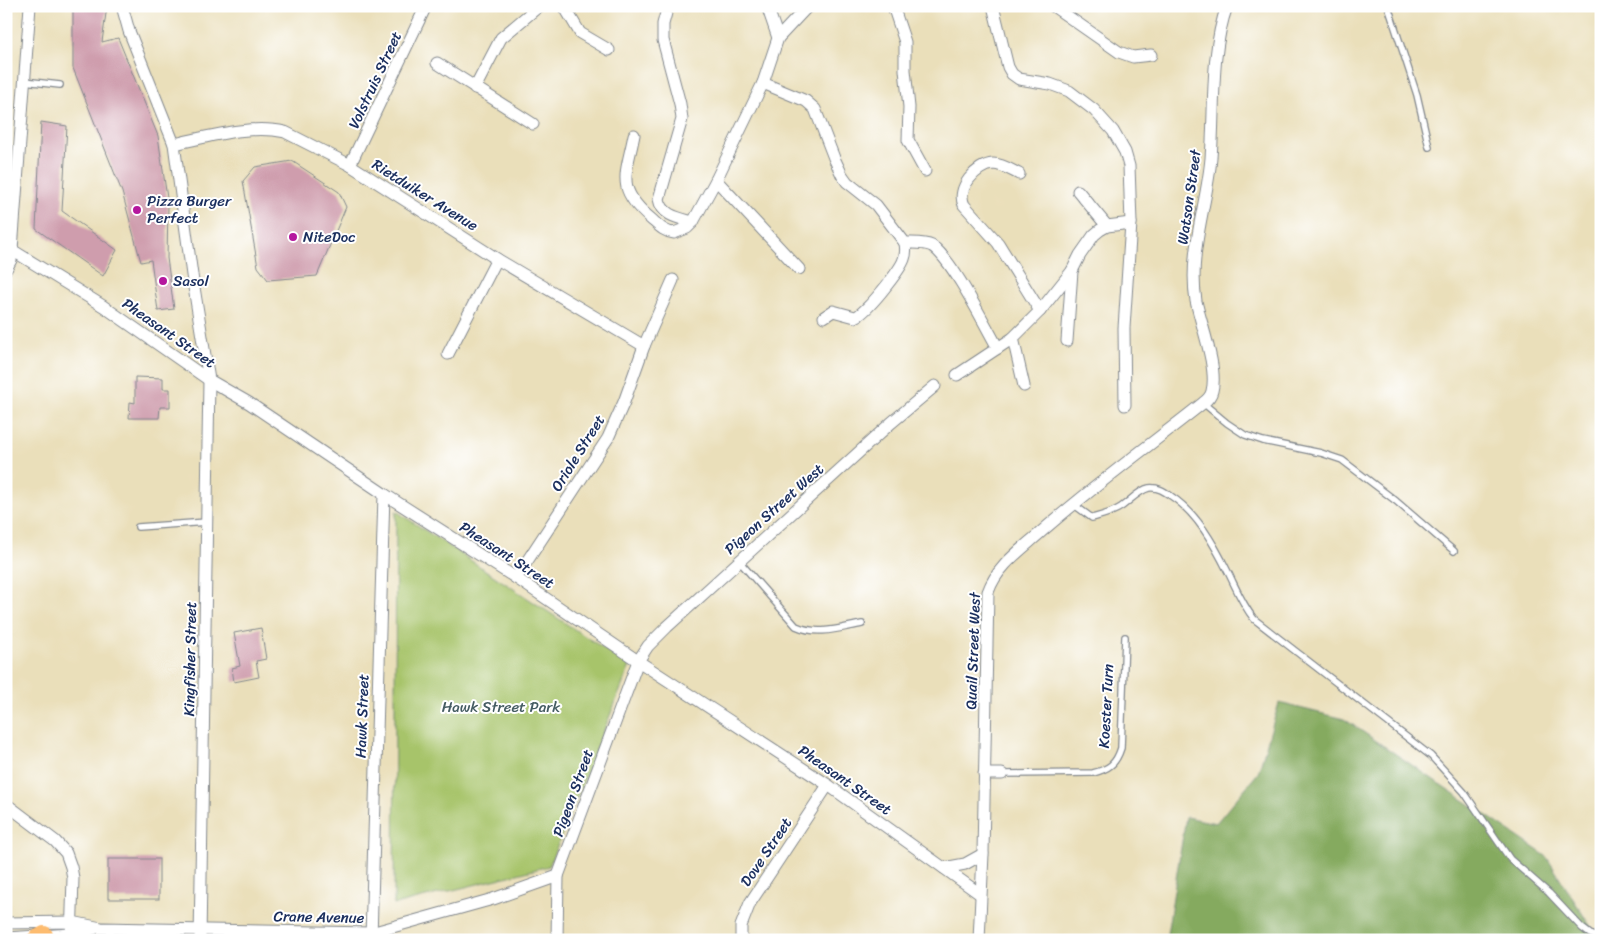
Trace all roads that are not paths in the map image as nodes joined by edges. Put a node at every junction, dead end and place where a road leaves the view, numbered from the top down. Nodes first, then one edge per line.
1 (30, 6) edge
2 (122, 6) edge
3 (426, 6) edge
4 (564, 6) edge
5 (766, 6) edge
6 (808, 6) edge
7 (893, 6) edge
8 (993, 6) edge
9 (1053, 6) edge
10 (1226, 6) edge
11 (1388, 6) edge
12 (532, 8) edge
13 (666, 13) dead end
14 (778, 38) junction
15 (610, 50) dead end
16 (1151, 56) dead end
17 (437, 63) dead end
18 (24, 81) junction
19 (763, 83) junction
20 (60, 85) dead end
21 (475, 88) junction
22 (533, 124) dead end
23 (634, 135) dead end
24 (174, 144) junction
25 (1429, 148) dead end
26 (350, 165) junction
27 (925, 171) dead end
28 (1019, 174) dead end
29 (716, 180) junction
30 (1078, 191) dead end
31 (693, 222) junction
32 (1131, 223) junction
33 (1108, 226) junction
34 (905, 244) junction
35 (12, 250) junction
36 (497, 259) junction
37 (6, 269) edge
38 (799, 269) dead end
39 (1072, 271) junction
40 (673, 280) dead end
41 (1040, 312) junction
42 (824, 317) dead end
43 (1013, 338) junction
44 (1067, 341) dead end
45 (644, 346) junction
46 (998, 348) junction
47 (448, 354) dead end
48 (957, 375) dead end
49 (209, 380) junction
50 (935, 386) dead end
51 (1024, 386) dead end
52 (1212, 392) joint
53 (1204, 403) junction
54 (1125, 405) dead end
55 (384, 494) junction
56 (1073, 504) junction
57 (207, 522) junction
58 (138, 527) dead end
59 (1454, 551) dead end
60 (739, 561) junction
61 (516, 578) junction
62 (862, 624) dead end
63 (1125, 637) dead end
64 (638, 661) junction
65 (984, 774) junction
66 (1002, 774) joint
67 (828, 786) junction
68 (6, 804) edge
69 (983, 854) junction
70 (944, 868) junction
71 (558, 876) junction
72 (980, 894) junction
73 (72, 922) junction
74 (6, 923) edge
75 (101, 928) junction
76 (200, 935) edge
77 (371, 936) edge
78 (71, 937) edge
79 (6, 938) edge
80 (39, 938) edge
81 (1601, 938) edge
82 (557, 940) edge
83 (741, 940) edge
84 (979, 940) edge

1 - 18 street
2 - 24 street, Kingfisher Street
3 - 26 street, Volstruis Street
4 - 15 street
5 - 14 street
6 - 14 street
7 - 27 street
8 - 32 street
9 - 16 street
10 - 52 street, Watson Street
11 - 25 lane
12 - 21 street
13 - 31 street
14 - 19 street
17 - 21 street
18 - 20 lane
18 - 35 street
19 - 29 street
19 - 34 street
21 - 22 street
23 - 31 street
24 - 26 street, Rietduiker Avenue
24 - 49 street, Kingfisher Street
26 - 36 street, Rietduiker Avenue
28 - 41 street
29 - 31 street
29 - 38 street
30 - 33 street
32 - 33 street
32 - 54 street
33 - 39 street
34 - 42 street
34 - 46 street
35 - 37 street
35 - 49 street, Pheasant Street
36 - 45 street, Rietduiker Avenue
36 - 47 street
39 - 41 street
39 - 44 street
40 - 45 street, Oriole Street
41 - 43 street
43 - 46 street
43 - 51 street
45 - 61 street, Oriole Street
46 - 48 street
49 - 55 street, Pheasant Street
49 - 57 street, Kingfisher Street
50 - 60 street, Pigeon Street West
52 - 53 street, Quail Street West
53 - 56 street, Quail Street West
53 - 59 lane
55 - 61 street, Pheasant Street
55 - 77 street, Hawk Street
56 - 65 street, Quail Street West
56 - 81 lane
57 - 58 lane
57 - 76 street, Kingfisher Street
60 - 62 lane
60 - 64 street, Pigeon Street West
61 - 64 street, Pheasant Street
63 - 66 lane, Koester Turn
64 - 67 street, Pheasant Street
64 - 71 street, Pigeon Street
65 - 66 street, Koester Turn
65 - 69 street, Quail Street West
67 - 70 street, Pheasant Street
67 - 83 street, Dove Street
68 - 73 street
69 - 70 street
69 - 72 street, Quail Street West
70 - 72 street, Pheasant Street
71 - 77 street, Crane Avenue
71 - 82 street, Pigeon Street
72 - 84 street, Quail Street West
73 - 74 street, Crane Avenue
73 - 75 street, Crane Avenue
73 - 78 street
75 - 76 street, Crane Avenue
75 - 78 street, Crane Avenue
76 - 77 street, Crane Avenue
78 - 80 street, Crane Avenue
79 - 80 street, Crane Avenue

